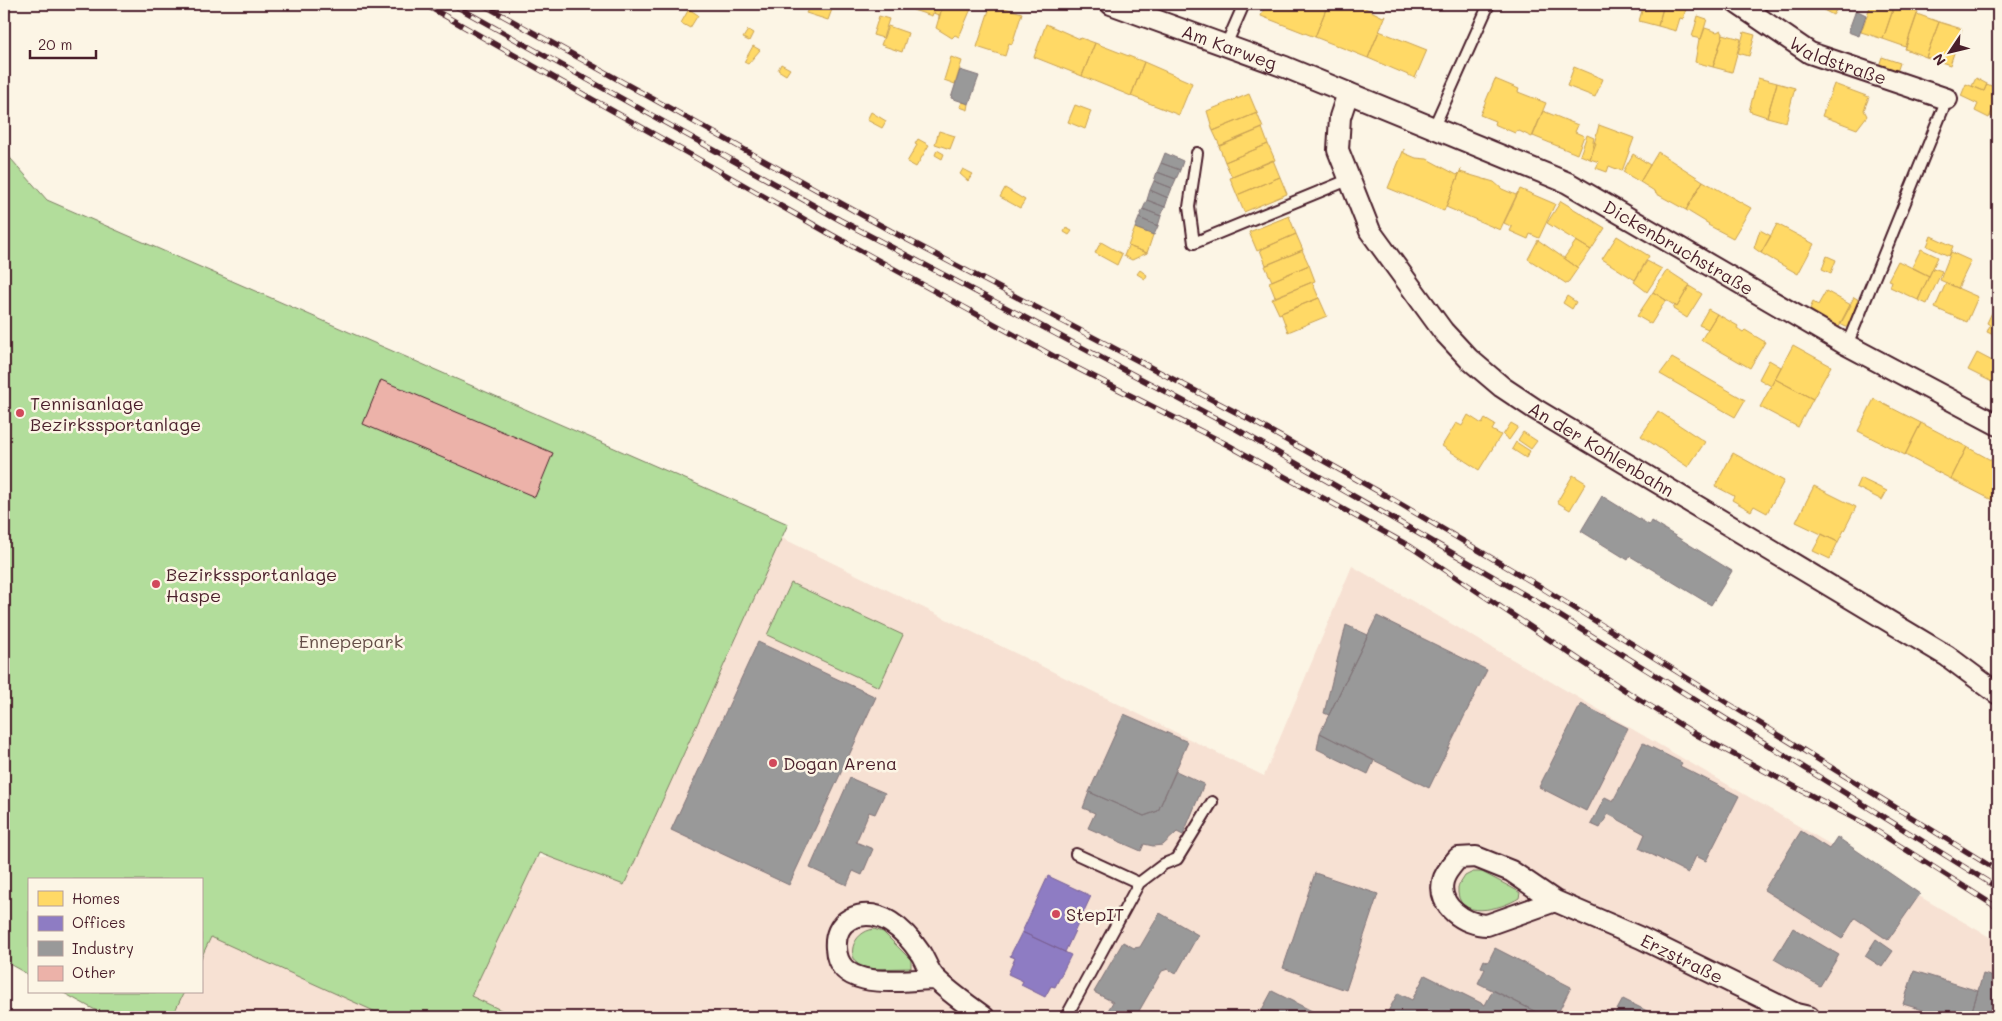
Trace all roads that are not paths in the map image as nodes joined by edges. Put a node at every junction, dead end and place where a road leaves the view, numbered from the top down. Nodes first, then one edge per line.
1 (1111, 4) edge
2 (1244, 4) edge
3 (1489, 4) edge
4 (1738, 4) edge
5 (1226, 45) junction
6 (1348, 93) junction
7 (1947, 99) joint
8 (1433, 129) junction
9 (1197, 153) dead end
10 (1348, 180) junction
11 (1847, 345) junction
12 (1998, 425) edge
13 (1998, 694) edge
14 (1212, 802) dead end
15 (1076, 854) dead end
16 (1139, 883) junction
17 (1555, 901) junction
18 (935, 979) junction
19 (984, 1017) edge
20 (1066, 1017) edge
21 (1809, 1017) edge

1 - 5 street, Am Karweg
2 - 5 lane
3 - 8 lane
4 - 7 street, Waldstraße
5 - 6 street, Am Karweg
6 - 8 street, Dickenbruchstraße
6 - 10 street, An der Kohlenbahn
7 - 11 lane
8 - 11 street, Dickenbruchstraße
9 - 10 lane
10 - 13 street, An der Kohlenbahn
11 - 12 street, Dickenbruchstraße
14 - 16 lane
15 - 16 lane
16 - 20 lane
17 - 17 street, Erzstraße
17 - 21 street, Erzstraße
18 - 18 street
18 - 19 street

